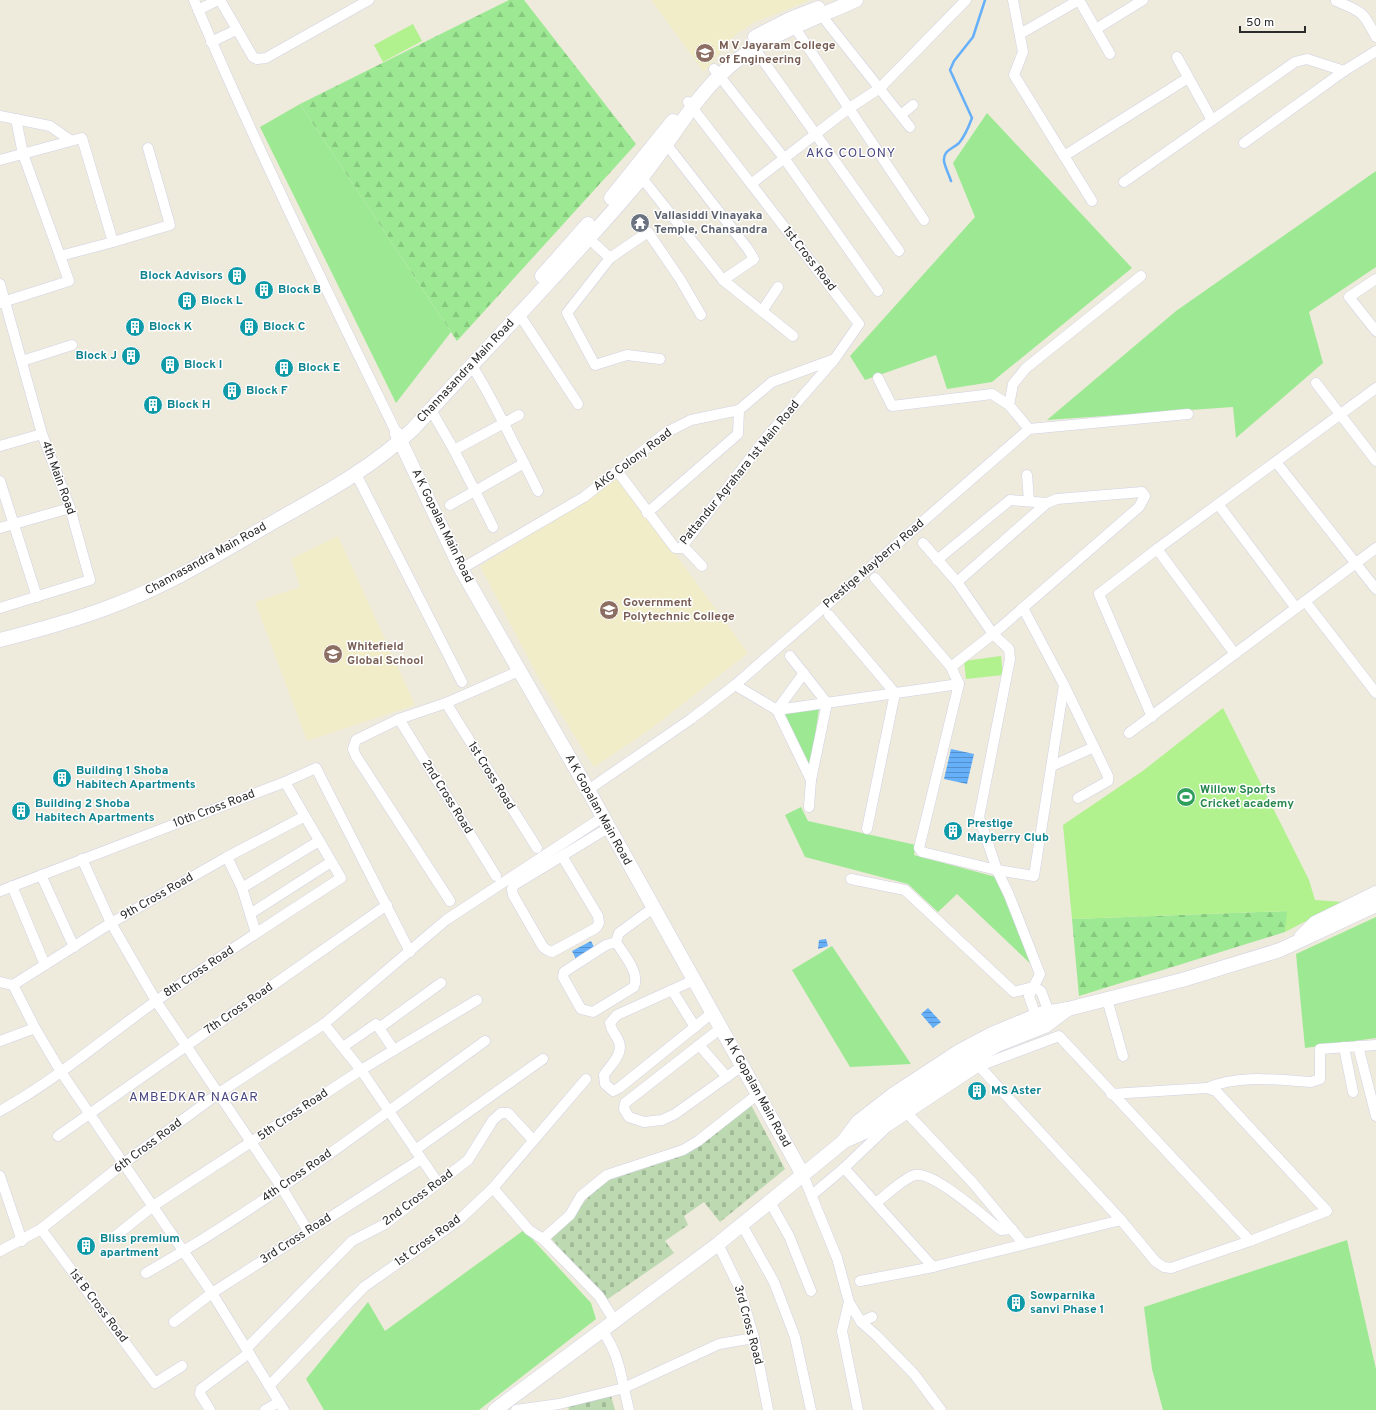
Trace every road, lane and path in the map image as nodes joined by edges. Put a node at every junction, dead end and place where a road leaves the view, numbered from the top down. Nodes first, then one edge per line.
1 (194, 0) edge
2 (219, 0) edge
3 (368, 0) edge
4 (834, 0) edge
5 (856, 0) edge
6 (966, 0) edge
7 (1013, 0) edge
8 (1140, 1) edge
9 (1336, 1) edge
10 (198, 10) junction
11 (822, 16) junction
12 (792, 23) junction
13 (1096, 29) junction
14 (236, 30) junction
15 (1020, 34) junction
16 (1376, 37) edge
17 (211, 42) junction
18 (754, 48) junction
19 (1376, 51) edge
20 (1110, 54) dead end
21 (1176, 57) dead end
22 (1344, 71) junction
23 (717, 72) junction
24 (1188, 78) junction
25 (880, 88) junction
26 (690, 105) junction
27 (913, 105) dead end
28 (848, 109) junction
29 (901, 115) junction
30 (0, 116) edge
31 (16, 119) junction
32 (1212, 120) junction
33 (910, 128) dead end
34 (816, 133) junction
35 (70, 140) junction
36 (1244, 143) dead end
37 (667, 145) junction
38 (148, 148) dead end
39 (23, 154) junction
40 (1064, 156) junction
41 (784, 158) junction
42 (0, 160) edge
43 (642, 178) junction
44 (1124, 182) dead end
45 (751, 184) junction
46 (1092, 201) dead end
47 (924, 220) dead end
48 (585, 236) junction
49 (113, 242) junction
50 (899, 251) dead end
51 (60, 256) junction
52 (610, 258) junction
53 (1141, 276) dead end
54 (1376, 279) edge
55 (723, 280) junction
56 (0, 284) edge
57 (778, 287) dead end
58 (878, 291) dead end
59 (2, 302) edge
60 (762, 311) junction
61 (519, 314) junction
62 (701, 315) dead end
63 (1376, 331) edge
64 (793, 336) dead end
65 (72, 345) dead end
66 (660, 359) dead end
67 (834, 360) junction
68 (22, 361) junction
69 (472, 366) junction
70 (878, 378) dead end
71 (1316, 383) dead end
72 (1376, 388) edge
73 (578, 404) dead end
74 (1009, 405) junction
75 (430, 410) junction
76 (739, 410) junction
77 (1188, 414) dead end
78 (1342, 414) junction
79 (519, 415) dead end
80 (503, 424) junction
81 (1029, 429) junction
82 (42, 434) junction
83 (398, 436) junction
84 (0, 446) edge
85 (454, 450) junction
86 (1376, 461) edge
87 (1276, 462) junction
88 (524, 463) junction
89 (618, 472) junction
90 (356, 474) junction
91 (1027, 475) dead end
92 (0, 481) edge
93 (475, 491) junction
94 (538, 491) dead end
95 (1029, 501) junction
96 (1047, 503) junction
97 (1218, 504) junction
98 (450, 505) dead end
99 (70, 508) junction
100 (647, 513) junction
101 (14, 524) junction
102 (493, 527) dead end
103 (0, 528) edge
104 (924, 542) dead end
105 (683, 546) junction
106 (1376, 548) edge
107 (1157, 549) junction
108 (937, 560) junction
109 (1356, 563) junction
110 (702, 566) dead end
111 (461, 569) junction
112 (875, 578) dead end
113 (957, 582) junction
114 (1376, 589) edge
115 (37, 597) junction
116 (1305, 601) junction
117 (0, 608) edge
118 (1023, 608) junction
119 (1296, 608) junction
120 (79, 612) junction
121 (829, 615) dead end
122 (0, 631) edge
123 (993, 634) junction
124 (0, 640) edge
125 (1235, 654) junction
126 (790, 656) dead end
127 (951, 667) junction
128 (519, 671) junction
129 (804, 673) junction
130 (462, 682) dead end
131 (959, 684) junction
132 (735, 685) junction
133 (1064, 685) junction
134 (895, 693) junction
135 (1376, 693) edge
136 (446, 703) junction
137 (827, 703) junction
138 (777, 710) junction
139 (1152, 717) junction
140 (399, 719) junction
141 (1129, 733) dead end
142 (1094, 747) junction
143 (1052, 766) junction
144 (811, 780) junction
145 (285, 782) junction
146 (588, 790) junction
147 (1078, 798) dead end
148 (809, 807) dead end
149 (305, 816) junction
150 (606, 822) junction
151 (867, 829) dead end
152 (319, 841) junction
153 (537, 848) dead end
154 (562, 856) junction
155 (227, 857) junction
156 (82, 860) junction
157 (331, 862) junction
158 (997, 870) junction
159 (41, 875) junction
160 (496, 876) dead end
161 (851, 879) dead end
162 (12, 886) junction
163 (242, 888) junction
164 (0, 891) edge
165 (1376, 893) edge
166 (450, 901) dead end
167 (387, 906) junction
168 (1376, 906) edge
169 (654, 908) junction
170 (250, 914) junction
171 (111, 923) junction
172 (256, 933) junction
173 (616, 942) junction
174 (1296, 942) junction
175 (74, 947) junction
176 (410, 952) junction
177 (45, 965) junction
178 (694, 980) junction
179 (0, 982) edge
180 (441, 983) dead end
181 (13, 985) junction
182 (1033, 987) junction
183 (672, 990) junction
184 (1107, 999) junction
185 (477, 1000) dead end
186 (156, 1001) junction
187 (712, 1013) junction
188 (1044, 1020) junction
189 (324, 1024) junction
190 (695, 1027) junction
191 (35, 1028) junction
192 (379, 1028) junction
193 (721, 1028) junction
194 (0, 1041) edge
195 (485, 1041) dead end
196 (1376, 1044) edge
197 (699, 1045) junction
198 (186, 1046) junction
199 (1358, 1046) junction
200 (1344, 1047) junction
201 (343, 1048) junction
202 (394, 1050) junction
203 (1123, 1056) dead end
204 (973, 1057) junction
205 (543, 1060) dead end
206 (742, 1066) junction
207 (361, 1070) junction
208 (61, 1072) junction
209 (727, 1077) junction
210 (586, 1079) dead end
211 (1207, 1088) junction
212 (1353, 1092) dead end
213 (219, 1093) junction
214 (758, 1094) junction
215 (1111, 1094) junction
216 (0, 1111) edge
217 (389, 1112) junction
218 (91, 1113) junction
219 (907, 1113) junction
220 (1376, 1116) edge
221 (58, 1136) dead end
222 (533, 1140) junction
223 (251, 1143) junction
224 (415, 1150) junction
225 (421, 1159) junction
226 (124, 1163) junction
227 (844, 1168) junction
228 (803, 1175) junction
229 (0, 1176) edge
230 (438, 1183) junction
231 (282, 1188) junction
232 (493, 1188) junction
233 (812, 1195) junction
234 (770, 1202) junction
235 (876, 1203) junction
236 (153, 1206) junction
237 (1121, 1220) junction
238 (742, 1225) junction
239 (41, 1229) junction
240 (1012, 1229) junction
241 (308, 1232) junction
242 (113, 1238) dead end
243 (543, 1239) junction
244 (22, 1241) junction
245 (1250, 1241) junction
246 (1023, 1243) junction
247 (718, 1244) junction
248 (0, 1251) edge
249 (184, 1251) junction
250 (933, 1267) junction
251 (146, 1273) dead end
252 (860, 1281) dead end
253 (811, 1291) dead end
254 (212, 1293) junction
255 (849, 1302) junction
256 (872, 1317) dead end
257 (614, 1320) junction
258 (174, 1322) dead end
259 (860, 1322) junction
260 (602, 1330) junction
261 (754, 1338) junction
262 (248, 1350) junction
263 (182, 1366) dead end
264 (269, 1386) junction
265 (624, 1388) junction
266 (282, 1406) edge
267 (554, 1407) edge
268 (210, 1410) edge
269 (265, 1410) edge
270 (500, 1410) edge
271 (516, 1410) edge
272 (629, 1410) edge
273 (768, 1410) edge
274 (811, 1410) edge
275 (858, 1410) edge
276 (941, 1410) edge

1 - 10 street
2 - 10 street
2 - 14 street
3 - 14 street
4 - 12 main road, Channasandra Main Road
5 - 11 main road, Channasandra Main Road
6 - 25 street
7 - 15 street
8 - 13 street
9 - 16 street
10 - 17 street
11 - 12 main road, Channasandra Main Road
11 - 25 street
12 - 18 main road, Channasandra Main Road
12 - 23 main road, Channasandra Main Road
12 - 28 street
13 - 15 street
13 - 20 street
14 - 17 street
15 - 40 street
17 - 83 street
18 - 23 main road, Channasandra Main Road
18 - 34 street
19 - 22 street
21 - 24 street
22 - 32 street
22 - 36 street
23 - 26 main road, Channasandra Main Road
23 - 41 street
24 - 32 street
24 - 40 street
25 - 28 street
25 - 29 street
26 - 37 main road, Channasandra Main Road
26 - 45 street, 1st Cross Road
26 - 48 main road, Channasandra Main Road
27 - 29 street
28 - 34 street
28 - 47 street
29 - 33 street
30 - 31 street
31 - 35 street
31 - 39 street
32 - 44 street
34 - 41 street
34 - 50 street
35 - 39 street
35 - 49 street
37 - 43 main road, Channasandra Main Road
37 - 55 street
38 - 49 street
39 - 42 street
39 - 51 street
40 - 46 street
41 - 45 street
41 - 58 street
43 - 48 main road, Channasandra Main Road
43 - 55 street
45 - 67 street, 1st Cross Road
48 - 52 street
48 - 61 main road, Channasandra Main Road
48 - 83 main road, Channasandra Main Road
49 - 51 street
51 - 59 street
52 - 62 street
52 - 66 street
53 - 74 street
54 - 63 street
55 - 60 street
56 - 59 street, 4th Main Road
57 - 60 street
59 - 68 street, 4th Main Road
60 - 64 street
61 - 69 main road, Channasandra Main Road
61 - 73 street
65 - 68 street
67 - 76 street, AKG Colony Road
67 - 105 street, Pattandur Agrahara 1st Main Road
68 - 82 street, 4th Main Road
69 - 75 main road, Channasandra Main Road
69 - 80 street
70 - 74 street
71 - 78 street
72 - 78 street
74 - 81 street
75 - 83 main road, Channasandra Main Road
75 - 85 street
76 - 89 street, AKG Colony Road
76 - 100 street
77 - 81 street
78 - 86 street
78 - 87 street
79 - 80 street
80 - 85 street
80 - 88 street
81 - 132 street, Prestige Mayberry Road
82 - 84 street
82 - 99 street, 4th Main Road
83 - 90 main road, Channasandra Main Road
83 - 111 main road, A K Gopalan Main Road
83 - 120 main road, Channasandra Main Road
85 - 93 street
87 - 97 street
87 - 109 street
88 - 93 street
88 - 94 street
89 - 100 street, Pattandur Agrahara 1st Main Road
89 - 111 street, AKG Colony Road
90 - 120 main road, Channasandra Main Road
90 - 130 street
91 - 95 street
92 - 101 street
93 - 98 street
93 - 102 street
95 - 96 street
95 - 108 street
96 - 113 street
96 - 118 street
97 - 107 street
97 - 119 street
99 - 101 street
99 - 115 street, 4th Main Road
100 - 105 street, Pattandur Agrahara 1st Main Road
101 - 103 street
101 - 115 street
104 - 108 street
105 - 110 street
106 - 109 street
107 - 125 street
107 - 139 street
108 - 113 street
109 - 114 street
109 - 116 street
111 - 128 main road, A K Gopalan Main Road
112 - 127 street
113 - 123 street
115 - 117 street, 4th Main Road
116 - 119 street
116 - 135 street
118 - 123 street
118 - 133 street
119 - 125 street
120 - 122 main road, Channasandra Main Road
120 - 124 main road, Channasandra Main Road
121 - 134 street
123 - 127 street
123 - 158 street
125 - 139 street
126 - 129 street
127 - 131 street
128 - 136 street
128 - 146 main road, A K Gopalan Main Road
129 - 137 street
129 - 138 street
131 - 134 street
131 - 158 street
132 - 138 street
132 - 146 street, Prestige Mayberry Road
133 - 142 street
133 - 143 street
134 - 137 street
134 - 151 street
136 - 140 street
136 - 153 street, 1st Cross Road
137 - 138 street
137 - 144 street
138 - 144 street
139 - 141 street
140 - 160 street, 2nd Cross Road
140 - 166 street
142 - 143 street
142 - 147 street
143 - 158 street
144 - 148 street
145 - 149 street
145 - 156 street, 10th Cross Road
145 - 167 street, 10th Cross Road
146 - 150 main road, A K Gopalan Main Road
149 - 152 street
149 - 155 street, 9th Cross Road
150 - 154 street
150 - 169 main road, A K Gopalan Main Road
150 - 176 street, 6th Cross Road
152 - 157 street
152 - 163 street
154 - 154 street
155 - 163 street
155 - 171 street, 9th Cross Road
156 - 159 street, 10th Cross Road
156 - 171 street
157 - 170 street
157 - 172 street, 8th Cross Road
158 - 182 street
159 - 162 street, 10th Cross Road
159 - 175 street
161 - 182 street
162 - 164 street, 10th Cross Road
162 - 177 street
163 - 170 street
165 - 174 main road
167 - 176 street
167 - 198 street, 7th Cross Road
168 - 174 main road
169 - 173 street
169 - 178 main road, A K Gopalan Main Road
170 - 172 street
171 - 175 street, 9th Cross Road
171 - 186 street
172 - 186 street, 8th Cross Road
173 - 173 street
174 - 184 main road
175 - 177 street, 9th Cross Road
176 - 189 street, 6th Cross Road
177 - 181 street, 9th Cross Road
178 - 183 street
178 - 187 main road, A K Gopalan Main Road
179 - 181 street
180 - 192 street
181 - 191 street
182 - 188 street
182 - 188 street
183 - 190 street
183 - 190 street
184 - 188 main road
184 - 203 street
185 - 202 street, 5th Cross Road
186 - 198 street
186 - 208 street, 8th Cross Road
187 - 190 street
187 - 193 main road, A K Gopalan Main Road
188 - 204 main road
189 - 201 street
189 - 213 street, 6th Cross Road
191 - 194 street
191 - 208 street
192 - 201 street
192 - 202 street
193 - 197 street
193 - 206 main road, A K Gopalan Main Road
195 - 217 street, 4th Cross Road
196 - 199 street
197 - 209 street
197 - 209 street
198 - 213 street
198 - 218 street, 7th Cross Road
199 - 200 street
199 - 220 street
200 - 211 street
200 - 212 street
201 - 207 street
202 - 207 street, 5th Cross Road
204 - 215 street
204 - 219 street
204 - 228 main road
204 - 237 street
205 - 224 street
206 - 209 street
206 - 214 main road, A K Gopalan Main Road
207 - 217 street
207 - 223 street, 5th Cross Road
208 - 216 street, 8th Cross Road
208 - 218 street
210 - 222 street, 1st Cross Road
211 - 215 street
211 - 245 street
213 - 223 street
213 - 226 street, 6th Cross Road
214 - 228 main road, A K Gopalan Main Road
214 - 243 street
215 - 245 street
217 - 224 street
217 - 231 street, 4th Cross Road
218 - 221 street, 7th Cross Road
218 - 226 street
219 - 227 street
219 - 240 street
222 - 230 street, 2nd Cross Road
222 - 232 street, 1st Cross Road
223 - 231 street
223 - 236 street, 5th Cross Road
224 - 225 street
225 - 230 street
225 - 241 street, 3rd Cross Road
226 - 236 street
226 - 239 street, 6th Cross Road
227 - 233 street
227 - 235 street
228 - 233 street
228 - 234 main road
229 - 244 street
230 - 262 street, 2nd Cross Road
231 - 241 street
231 - 249 street, 4th Cross Road
232 - 243 street
232 - 264 street, 1st Cross Road
233 - 255 street
234 - 238 main road
234 - 253 street
235 - 240 street
235 - 250 street
236 - 242 street, 5th Cross Road
236 - 249 street
237 - 245 street
237 - 246 street
238 - 247 main road
238 - 274 street
239 - 244 street, 6th Cross Road
239 - 263 street, 1st B Cross Road
240 - 246 street
241 - 254 street, 3rd Cross Road
243 - 257 street
244 - 248 street, 6th Cross Road
246 - 250 street
247 - 257 main road
247 - 261 street, 3rd Cross Road
249 - 251 street, 4th Cross Road
249 - 254 street
250 - 252 street
254 - 258 street, 3rd Cross Road
254 - 262 street
255 - 259 street
255 - 275 street
256 - 259 street
257 - 260 main road
259 - 276 street
260 - 265 street
260 - 270 main road
261 - 265 street
261 - 273 street, 3rd Cross Road
262 - 264 street
262 - 268 street, 2nd Cross Road
264 - 266 street
265 - 267 street
265 - 272 street
266 - 269 street
267 - 271 street

